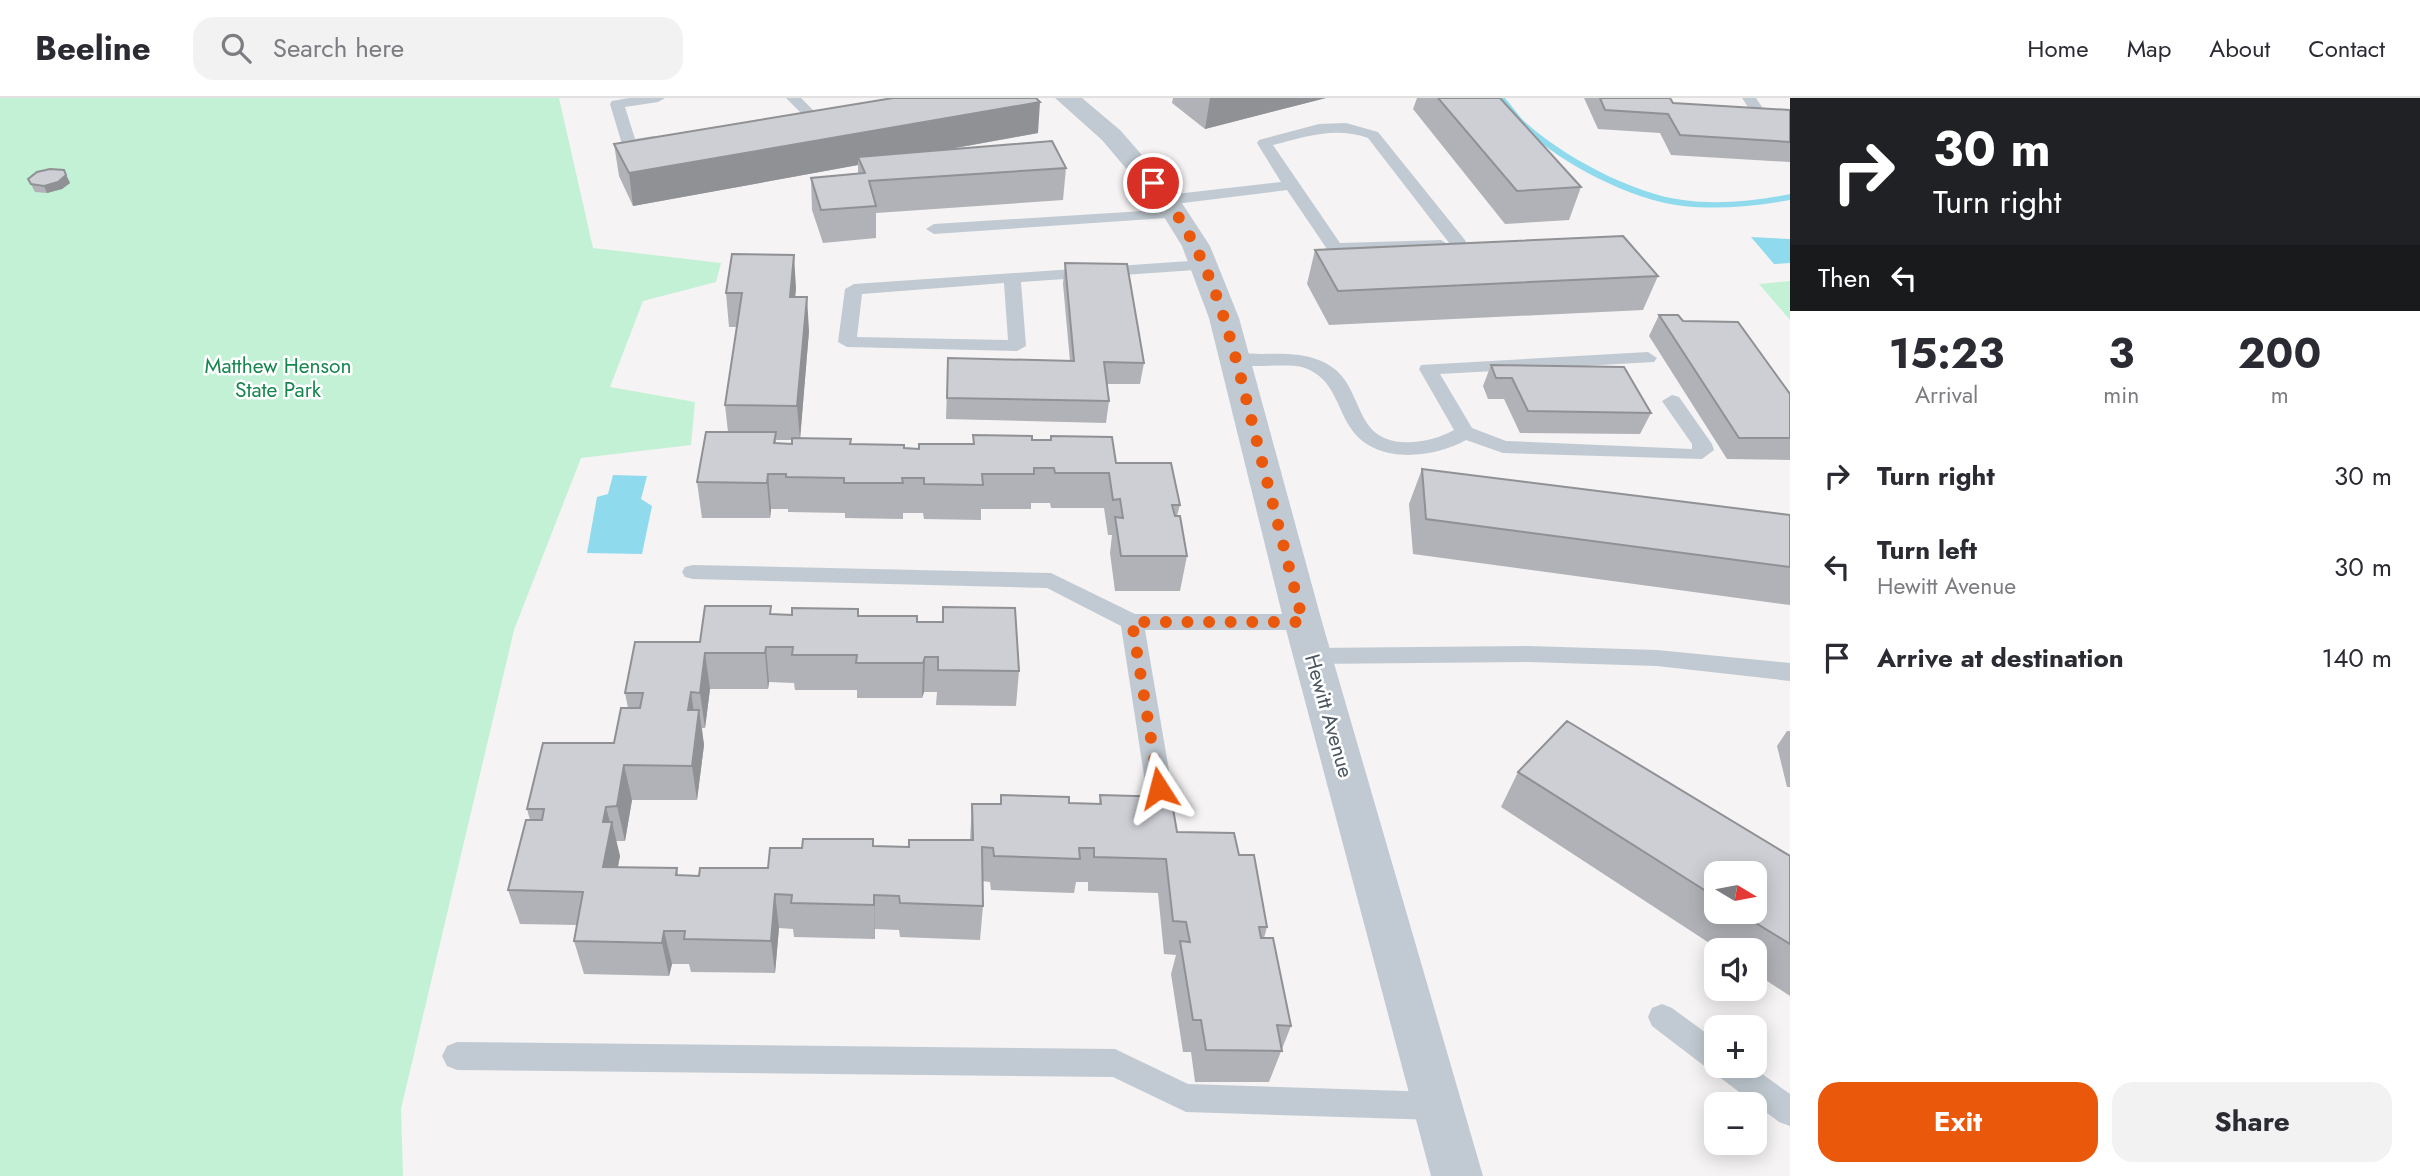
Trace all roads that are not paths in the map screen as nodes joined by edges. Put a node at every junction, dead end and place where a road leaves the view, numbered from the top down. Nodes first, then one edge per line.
1 (657, 98) edge
2 (793, 98) edge
3 (1066, 98) edge
4 (783, 117) edge
5 (667, 137) edge
6 (1291, 185) junction
7 (1171, 207) junction
8 (934, 229) dead end
9 (1203, 265) junction
10 (1012, 277) junction
11 (1648, 358) dead end
12 (1236, 360) junction
13 (1672, 401) dead end
14 (1465, 432) junction
15 (692, 572) dead end
16 (1132, 622) junction
17 (1307, 639) junction
18 (1790, 672) edge
19 (1159, 788) dead end
20 (1662, 1017) dead end
21 (1704, 1048) edge
22 (457, 1056) dead end
23 (1743, 1078) edge
24 (1437, 1106) junction
25 (1790, 1112) edge
26 (1457, 1176) edge

1 - 5 lane
2 - 4 lane
3 - 7 street, Hewitt Avenue
6 - 6 lane
6 - 7 lane
7 - 8 lane
7 - 9 street, Hewitt Avenue
9 - 10 lane
9 - 12 street, Hewitt Avenue
10 - 10 lane
11 - 14 lane
12 - 14 lane
12 - 17 street, Hewitt Avenue
13 - 14 lane
15 - 16 lane
16 - 17 lane
16 - 19 lane
17 - 18 lane
17 - 24 street, Hewitt Avenue
20 - 21 lane
22 - 24 lane
23 - 25 lane
24 - 26 street, Hewitt Avenue

